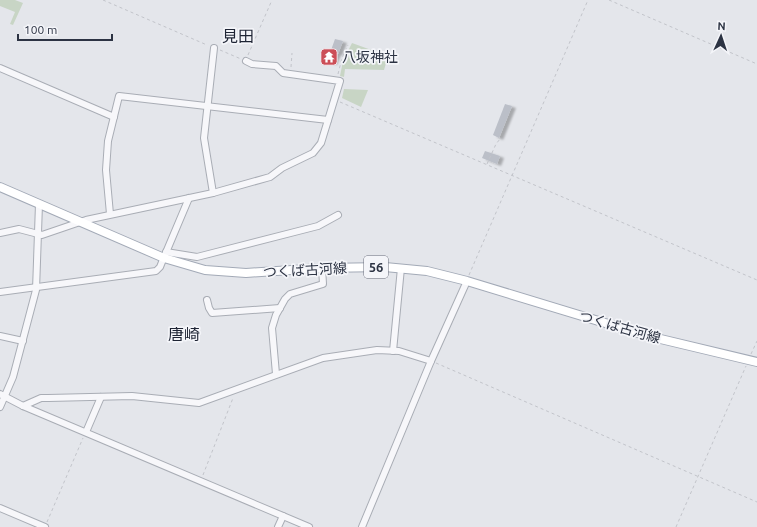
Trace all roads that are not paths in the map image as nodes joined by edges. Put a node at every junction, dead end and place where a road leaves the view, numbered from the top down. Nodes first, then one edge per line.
1 (214, 48) road end
2 (246, 61) road end
3 (0, 68) edge
4 (207, 107) junction
5 (114, 117) junction
6 (328, 120) junction
7 (0, 186) edge
8 (213, 193) junction
9 (189, 198) junction
10 (39, 204) junction
11 (110, 214) junction
12 (338, 216) dead end
13 (79, 222) junction
14 (0, 233) edge
15 (39, 234) junction
16 (165, 255) junction
17 (322, 268) junction
18 (401, 268) junction
19 (467, 281) junction
20 (36, 287) junction
21 (0, 292) edge
22 (207, 300) dead end
23 (280, 308) junction
24 (0, 336) edge
25 (23, 341) junction
26 (393, 351) junction
27 (431, 360) junction
28 (753, 361) edge
29 (276, 374) junction
30 (2, 396) edge
31 (101, 397) junction
32 (23, 406) junction
33 (0, 407) edge
34 (86, 432) junction
35 (0, 508) edge
36 (283, 516) junction
37 (45, 527) edge
38 (278, 527) edge
39 (308, 527) edge
40 (362, 527) edge

1 - 4 street
2 - 6 street
3 - 5 street
4 - 5 street
4 - 6 street
4 - 8 street
5 - 11 street
6 - 8 street
7 - 10 main road, つくば古河線 / 56
8 - 9 street
9 - 11 street
9 - 16 street
10 - 13 main road, つくば古河線 / 56
10 - 15 street
11 - 13 street
12 - 16 street
13 - 15 street
13 - 16 main road, つくば古河線 / 56
14 - 15 street
15 - 20 street
16 - 17 main road, つくば古河線 / 56
16 - 20 street
17 - 18 main road, つくば古河線 / 56
17 - 23 street
18 - 19 main road, つくば古河線 / 56
18 - 26 street
19 - 27 street
19 - 28 main road, つくば古河線 / 56
20 - 21 street
20 - 25 street
22 - 23 street
23 - 29 street
24 - 25 street
25 - 30 street
26 - 27 street
26 - 29 street
27 - 40 street
29 - 31 street
30 - 32 street
30 - 33 street
31 - 32 street
31 - 34 street
32 - 34 street
34 - 36 street
35 - 37 street
36 - 38 street
36 - 39 street

